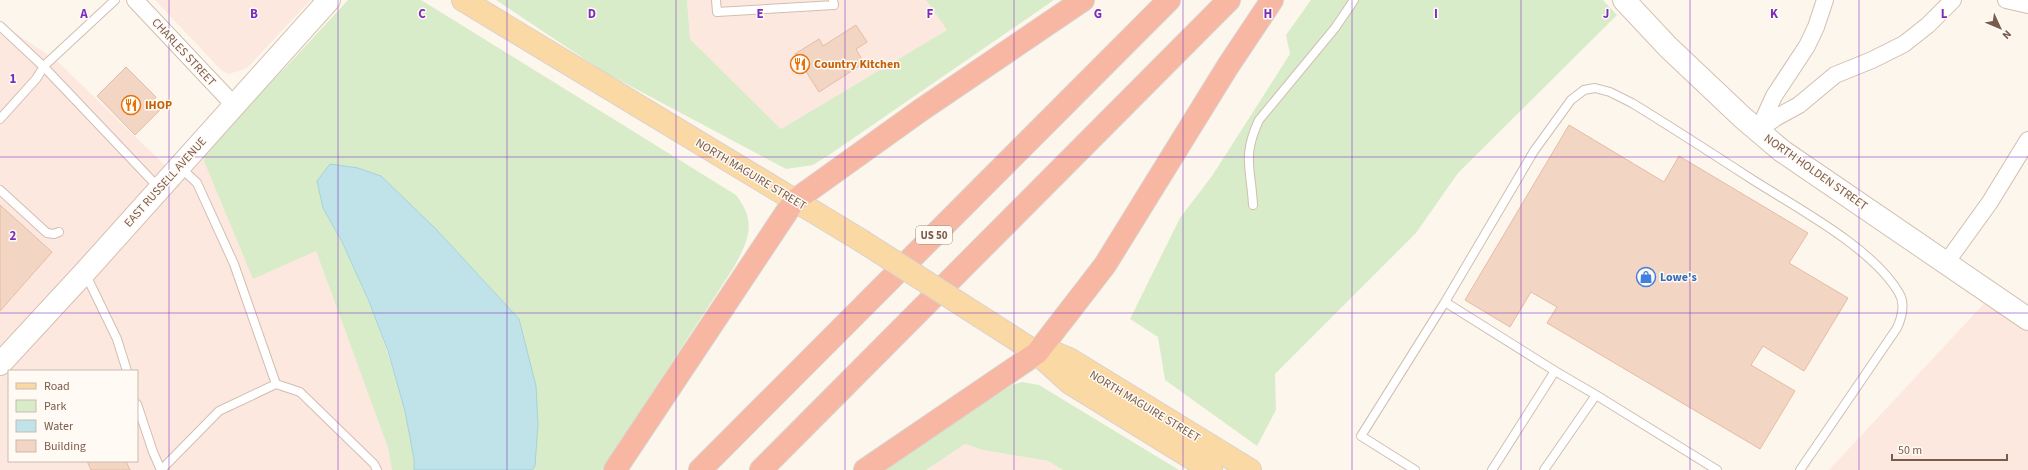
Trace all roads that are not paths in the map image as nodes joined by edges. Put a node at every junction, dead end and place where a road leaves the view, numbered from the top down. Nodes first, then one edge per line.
1 (116, 0) edge
2 (135, 0) edge
3 (329, 0) edge
4 (463, 0) edge
5 (716, 0) edge
6 (833, 0) edge
7 (1083, 0) edge
8 (1168, 0) edge
9 (1230, 0) edge
10 (1272, 0) edge
11 (1354, 0) edge
12 (1624, 0) edge
13 (1825, 0) edge
14 (1953, 0) edge
15 (2006, 0) edge
16 (2028, 5) edge
17 (0, 26) edge
18 (44, 67) junction
19 (234, 105) junction
20 (0, 119) edge
21 (1758, 130) junction
22 (2028, 140) edge
23 (179, 166) junction
24 (159, 188) junction
25 (0, 190) edge
26 (794, 201) junction
27 (1253, 205) dead end
28 (59, 232) dead end
29 (1946, 263) junction
30 (85, 272) junction
31 (1445, 302) junction
32 (2028, 319) edge
33 (1037, 353) junction
34 (0, 364) edge
35 (127, 370) edge
36 (1555, 371) junction
37 (276, 384) junction
38 (1596, 395) junction
39 (138, 407) edge
40 (161, 470) edge
41 (377, 470) edge
42 (615, 470) edge
43 (700, 470) edge
44 (762, 470) edge
45 (865, 470) edge
46 (1211, 470) edge
47 (1250, 470) edge
48 (1415, 470) edge
49 (1492, 470) edge
50 (1544, 470) edge
51 (1718, 470) edge
52 (1800, 470) edge

1 - 18 lane
2 - 19 street, CHARLES STREET
3 - 19 main road, EAST RUSSELL AVENUE
4 - 26 main road, NORTH MAGUIRE STREET
5 - 6 lane
7 - 26 highway
8 - 43 highway, US 50
9 - 44 highway
10 - 33 highway
11 - 27 lane
12 - 21 main road, NORTH HOLDEN STREET
13 - 21 street
14 - 21 street
15 - 16 street
17 - 18 lane
18 - 20 lane
18 - 24 lane
19 - 23 main road, EAST RUSSELL AVENUE
21 - 29 main road, NORTH HOLDEN STREET
22 - 29 street
23 - 24 main road, EAST RUSSELL AVENUE
23 - 37 lane
24 - 30 main road, EAST RUSSELL AVENUE
25 - 28 lane
26 - 33 main road, NORTH MAGUIRE STREET, bridge
26 - 42 highway
29 - 32 main road, NORTH HOLDEN STREET
30 - 34 main road, EAST RUSSELL AVENUE
30 - 35 lane
31 - 36 lane
31 - 48 lane
31 - 52 lane
33 - 45 highway
33 - 46 main road, NORTH MAGUIRE STREET
33 - 47 main road, NORTH MAGUIRE STREET
36 - 38 lane
36 - 49 lane
37 - 40 lane
37 - 41 lane
38 - 50 lane
38 - 51 lane
39 - 40 lane

